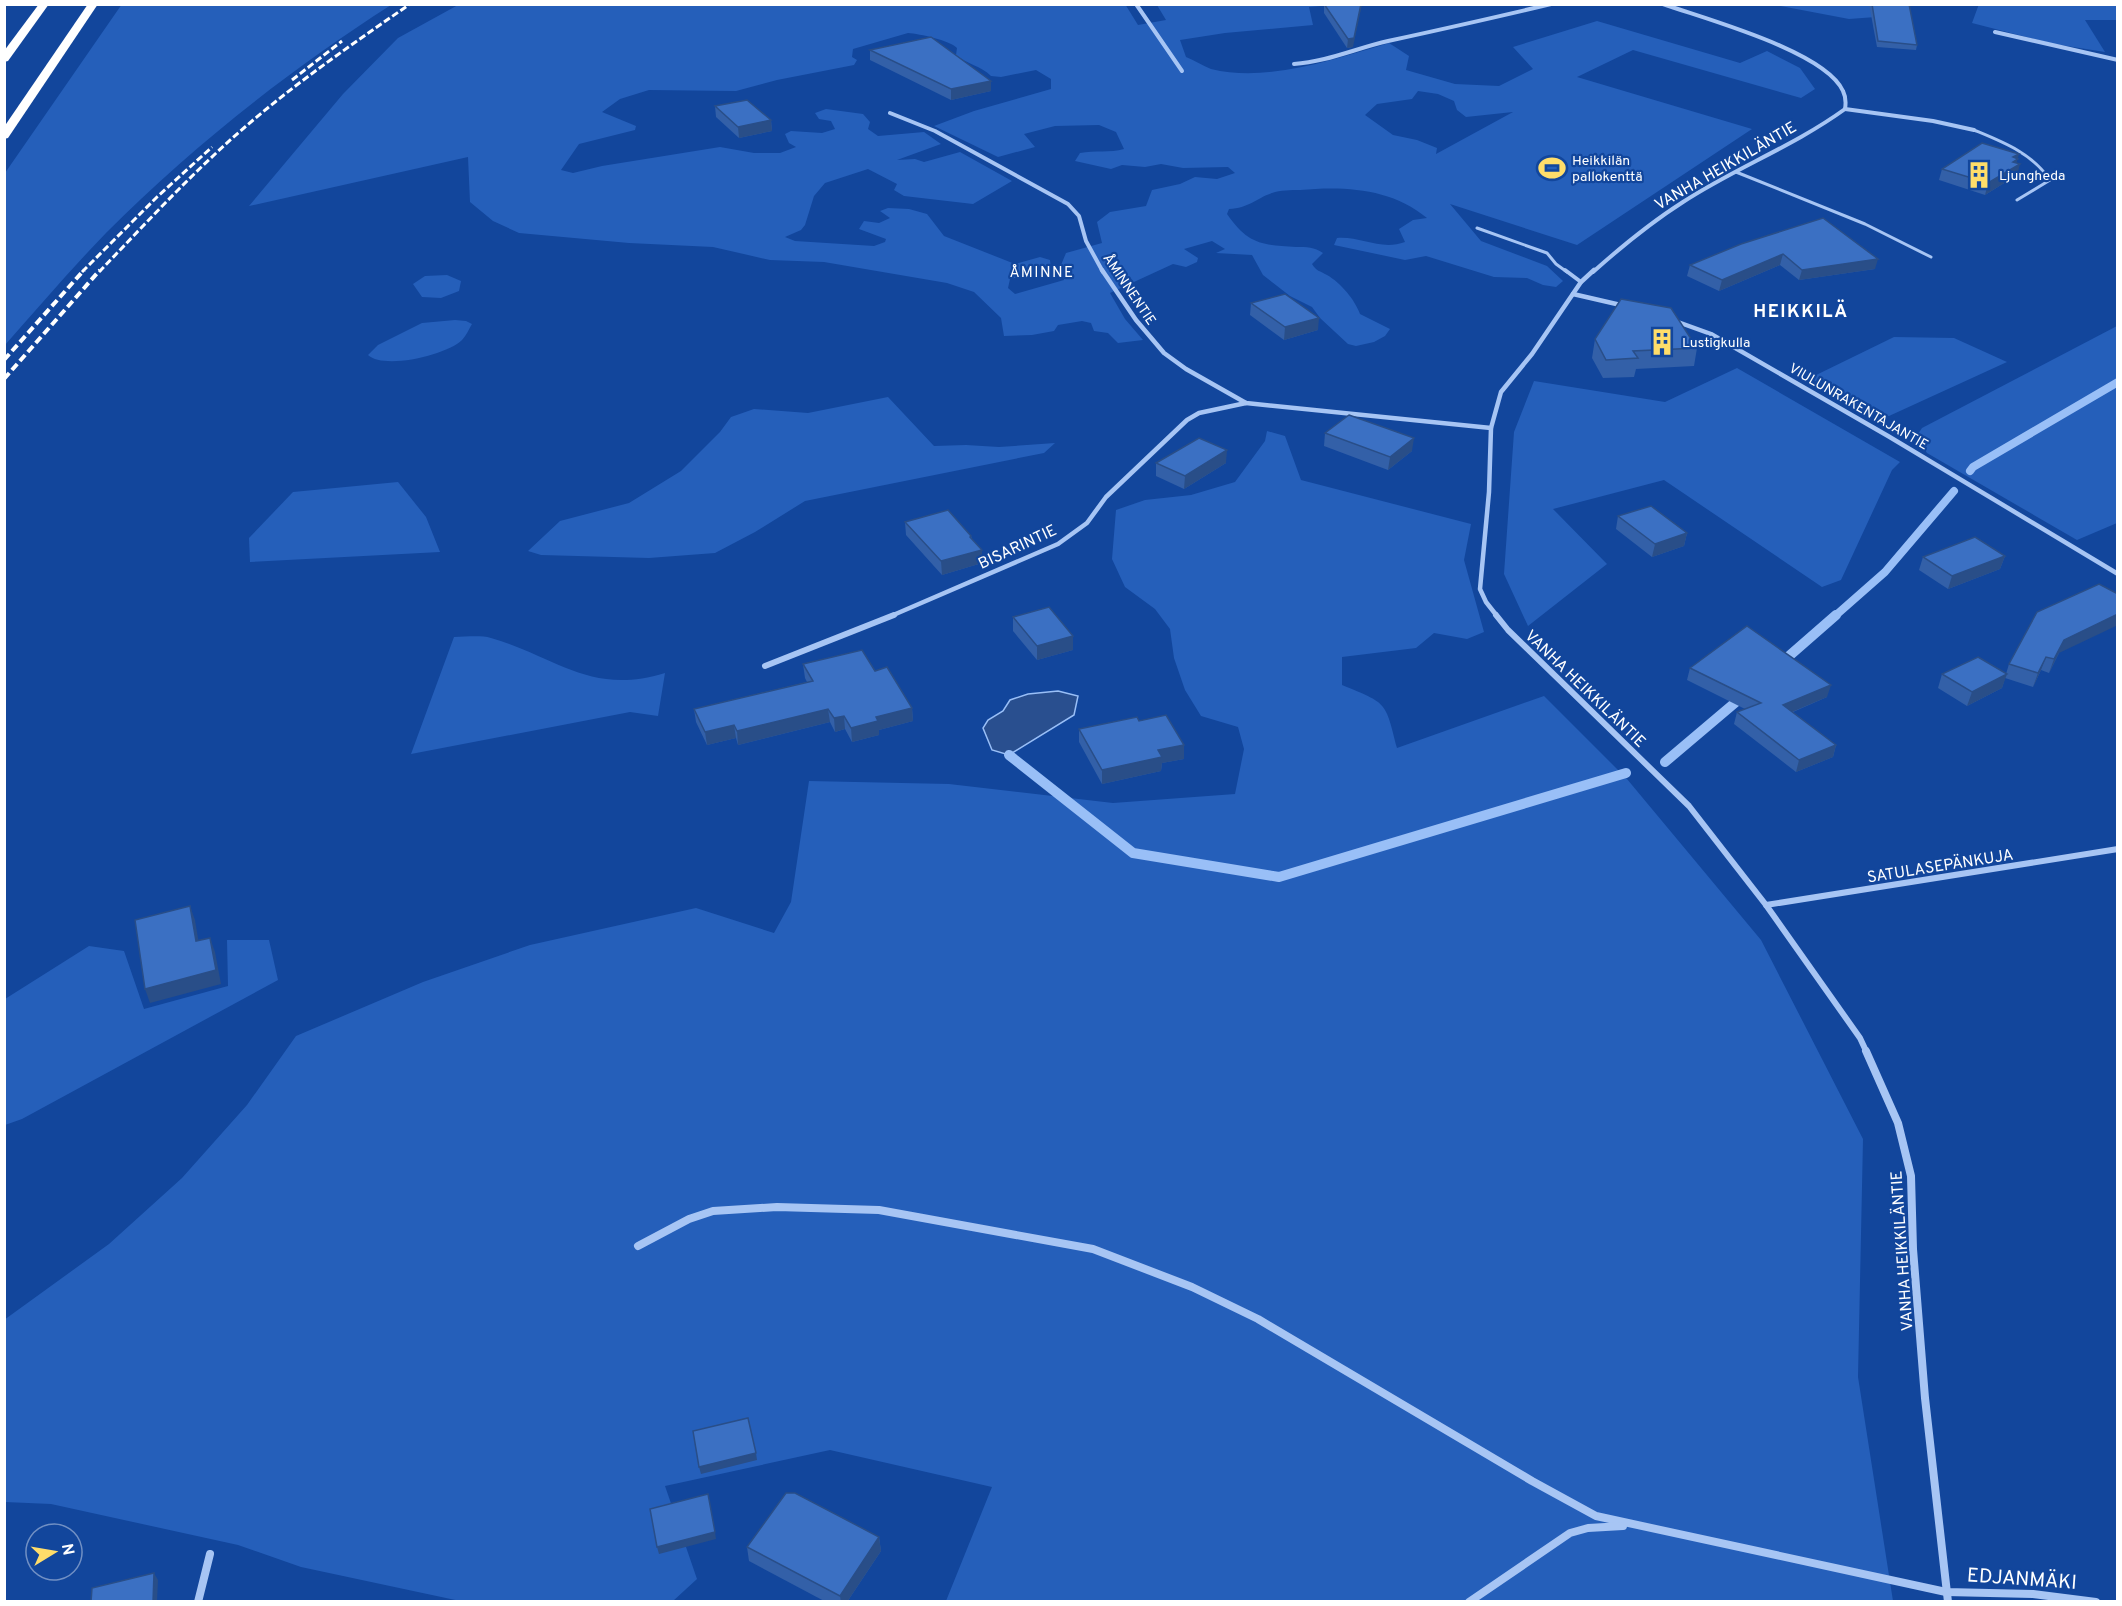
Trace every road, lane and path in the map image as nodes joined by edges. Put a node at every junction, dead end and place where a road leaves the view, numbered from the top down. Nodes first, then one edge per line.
1 (44, 4) edge
2 (93, 4) edge
3 (1136, 4) edge
4 (1551, 4) edge
5 (1663, 4) edge
6 (1995, 32) dead end
7 (4, 59) edge
8 (2118, 60) edge
9 (1294, 64) dead end
10 (1182, 71) dead end
11 (1845, 109) junction
12 (890, 113) dead end
13 (1974, 130) joint
14 (4, 136) edge
15 (1736, 172) junction
16 (2017, 200) dead end
17 (1477, 228) dead end
18 (1931, 257) dead end
19 (1581, 282) junction
20 (1573, 294) junction
21 (1634, 309) edge
22 (1668, 319) edge
23 (1246, 404) junction
24 (1491, 428) junction
25 (2118, 574) edge
26 (765, 666) dead end
27 (2118, 849) edge
28 (1766, 905) junction
29 (638, 1246) dead end
30 (1630, 1526) junction
31 (210, 1554) dead end
32 (1947, 1597) edge
33 (198, 1602) edge
34 (1470, 1602) edge
35 (2096, 1602) edge

1 - 7 highway
2 - 14 highway
3 - 10 street
4 - 9 street
5 - 11 street
6 - 8 street
11 - 13 street
11 - 15 street, VANHA HEIKKILÄNTIE
12 - 23 street, ÅMINNENTIE
13 - 16 lane
15 - 18 lane
15 - 19 street, VANHA HEIKKILÄNTIE
17 - 19 lane
19 - 20 street, VANHA HEIKKILÄNTIE
20 - 21 street
20 - 24 street, VANHA HEIKKILÄNTIE
22 - 25 street, VIULUNRAKENTAJANTIE
23 - 24 street
23 - 26 street, BISARINTIE
24 - 28 street, VANHA HEIKKILÄNTIE
27 - 28 street, SATULASEPÄNKUJA
28 - 32 street, VANHA HEIKKILÄNTIE
29 - 30 street
30 - 32 street, EDJANMÄKI
30 - 34 street
31 - 33 street
32 - 35 street, EDJANMÄKI

